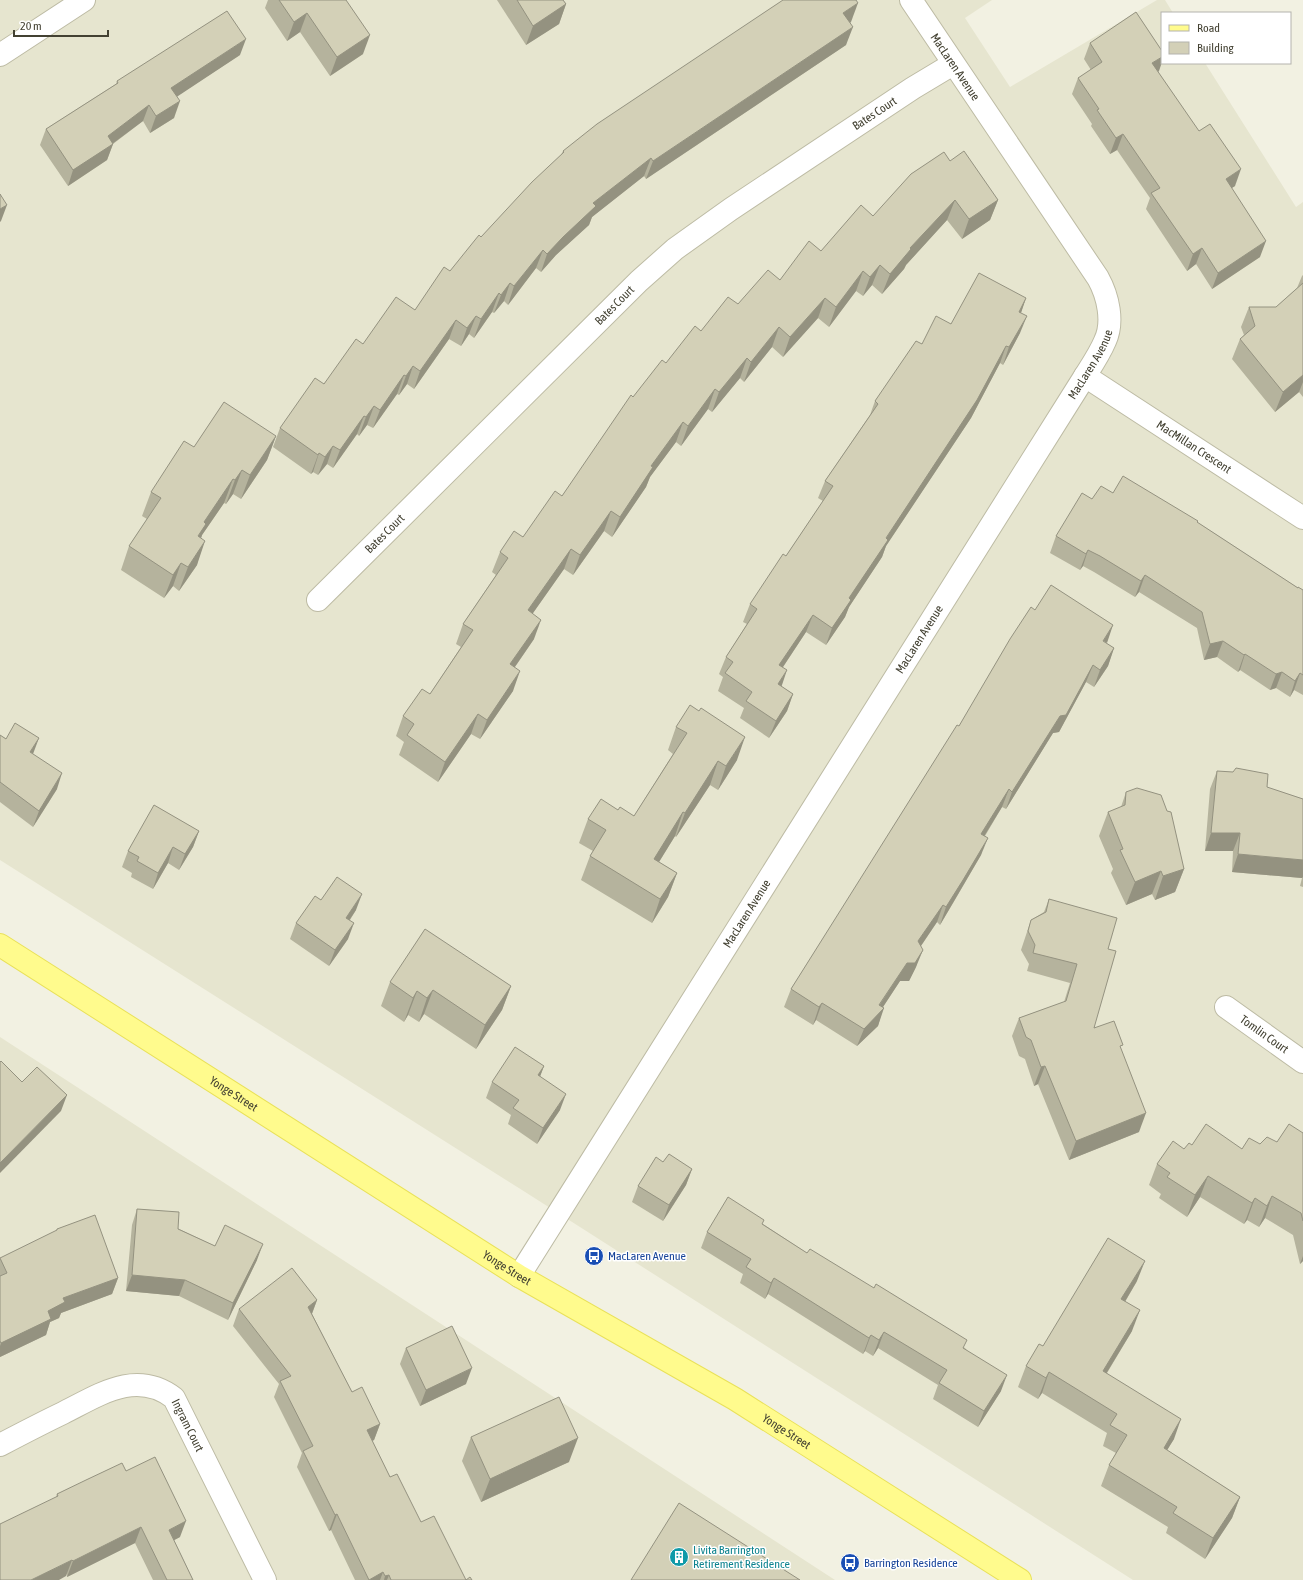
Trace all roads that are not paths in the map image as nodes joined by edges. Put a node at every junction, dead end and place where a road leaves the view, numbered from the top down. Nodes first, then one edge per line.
1 (84, 0) edge
2 (911, 0) edge
3 (0, 55) edge
4 (953, 64) junction
5 (1085, 376) junction
6 (1303, 518) edge
7 (318, 600) dead end
8 (0, 945) edge
9 (1226, 1007) dead end
10 (1303, 1062) edge
11 (519, 1276) junction
12 (0, 1444) edge
13 (265, 1580) edge
14 (1020, 1580) edge

1 - 3 street
2 - 4 street, MacLaren Avenue
4 - 5 street, MacLaren Avenue
4 - 7 street, Bates Court
5 - 6 street, MacMillan Crescent
5 - 11 street, MacLaren Avenue
8 - 11 main road, Yonge Street
9 - 10 street, Tomlin Court
11 - 14 main road, Yonge Street
12 - 13 street, Ingram Court

